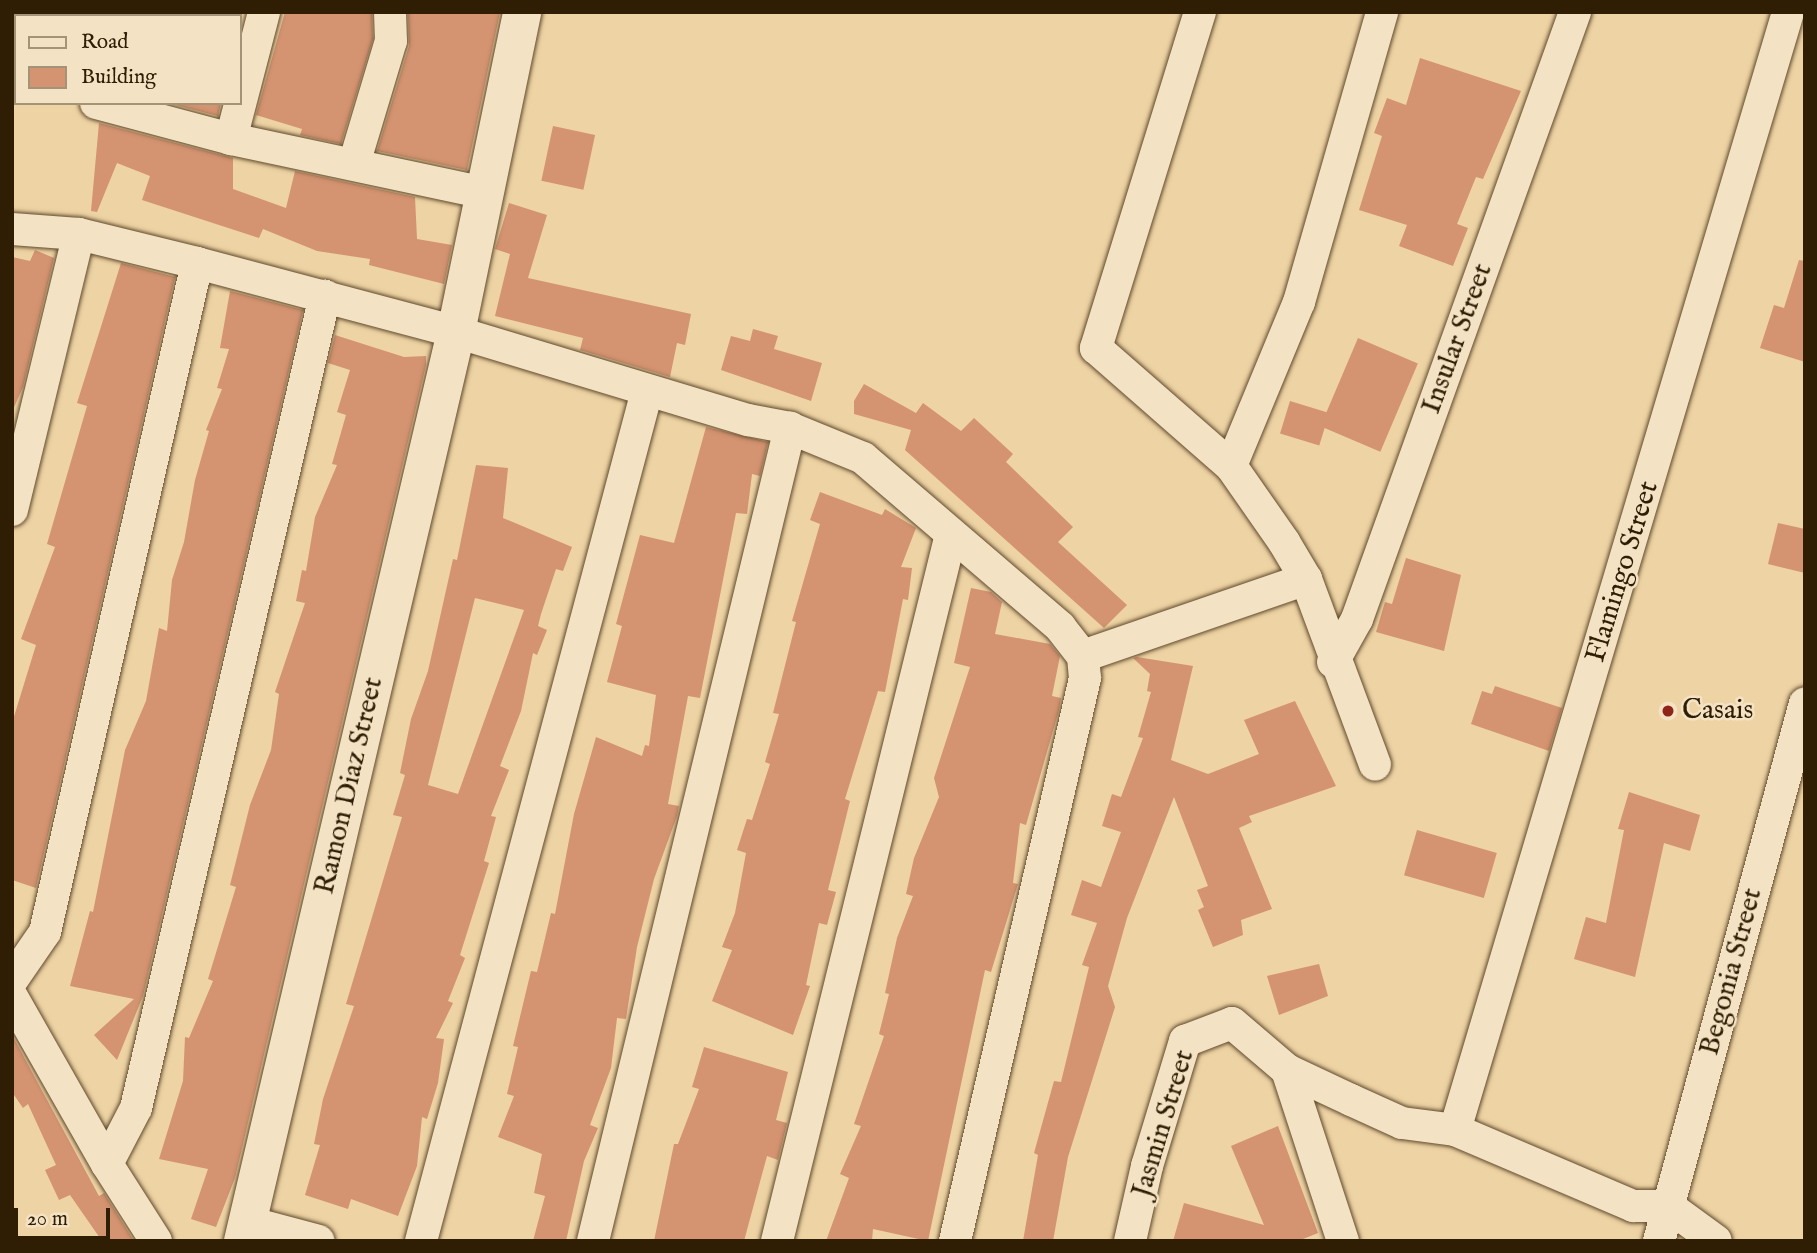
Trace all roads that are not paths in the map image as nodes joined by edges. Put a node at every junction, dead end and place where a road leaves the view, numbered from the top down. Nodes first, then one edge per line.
1 (264, 12) edge
2 (390, 12) edge
3 (522, 12) edge
4 (1200, 12) edge
5 (1382, 12) edge
6 (1575, 12) edge
7 (1788, 12) edge
8 (242, 97) edge
9 (108, 105) edge
10 (240, 105) edge
11 (231, 139) junction
12 (354, 164) junction
13 (485, 193) junction
14 (12, 229) edge
15 (79, 234) junction
16 (197, 262) junction
17 (325, 296) junction
18 (456, 332) junction
19 (647, 391) junction
20 (790, 428) junction
21 (1231, 467) junction
22 (12, 510) edge
23 (951, 534) junction
24 (1306, 579) junction
25 (1083, 656) junction
26 (1333, 662) junction
27 (1805, 703) edge
28 (1375, 765) dead end
29 (12, 980) edge
30 (12, 998) edge
31 (1287, 1070) junction
32 (1455, 1130) junction
33 (107, 1164) junction
34 (1633, 1206) junction
35 (1668, 1206) junction
36 (246, 1231) edge
37 (156, 1241) edge
38 (318, 1241) edge
39 (421, 1241) edge
40 (593, 1241) edge
41 (777, 1241) edge
42 (955, 1241) edge
43 (1130, 1241) edge
44 (1343, 1241) edge
45 (1658, 1241) edge
46 (1716, 1241) edge

1 - 8 street
2 - 12 street
3 - 13 street, Ramon Diaz Street
4 - 21 street
5 - 21 street
6 - 26 street, Insular Street
7 - 32 street, Flamingo Street
9 - 11 street
10 - 11 street
11 - 12 street
12 - 13 street
13 - 18 street, Ramon Diaz Street
14 - 15 street
15 - 16 street
15 - 22 street
16 - 17 street
16 - 29 street
17 - 18 street
17 - 33 street
18 - 19 street
18 - 36 street, Ramon Diaz Street
19 - 20 street
19 - 39 street
20 - 23 street
20 - 40 street
21 - 24 street
23 - 25 street
23 - 41 street
24 - 25 street
24 - 26 street
25 - 42 street
26 - 28 street
27 - 35 street, Begonia Street
30 - 33 street
31 - 32 street
31 - 43 street, Jasmin Street
31 - 44 street
32 - 34 street
33 - 37 street
34 - 35 street
34 - 45 street
35 - 45 street, Begonia Street
35 - 46 street
36 - 38 street

